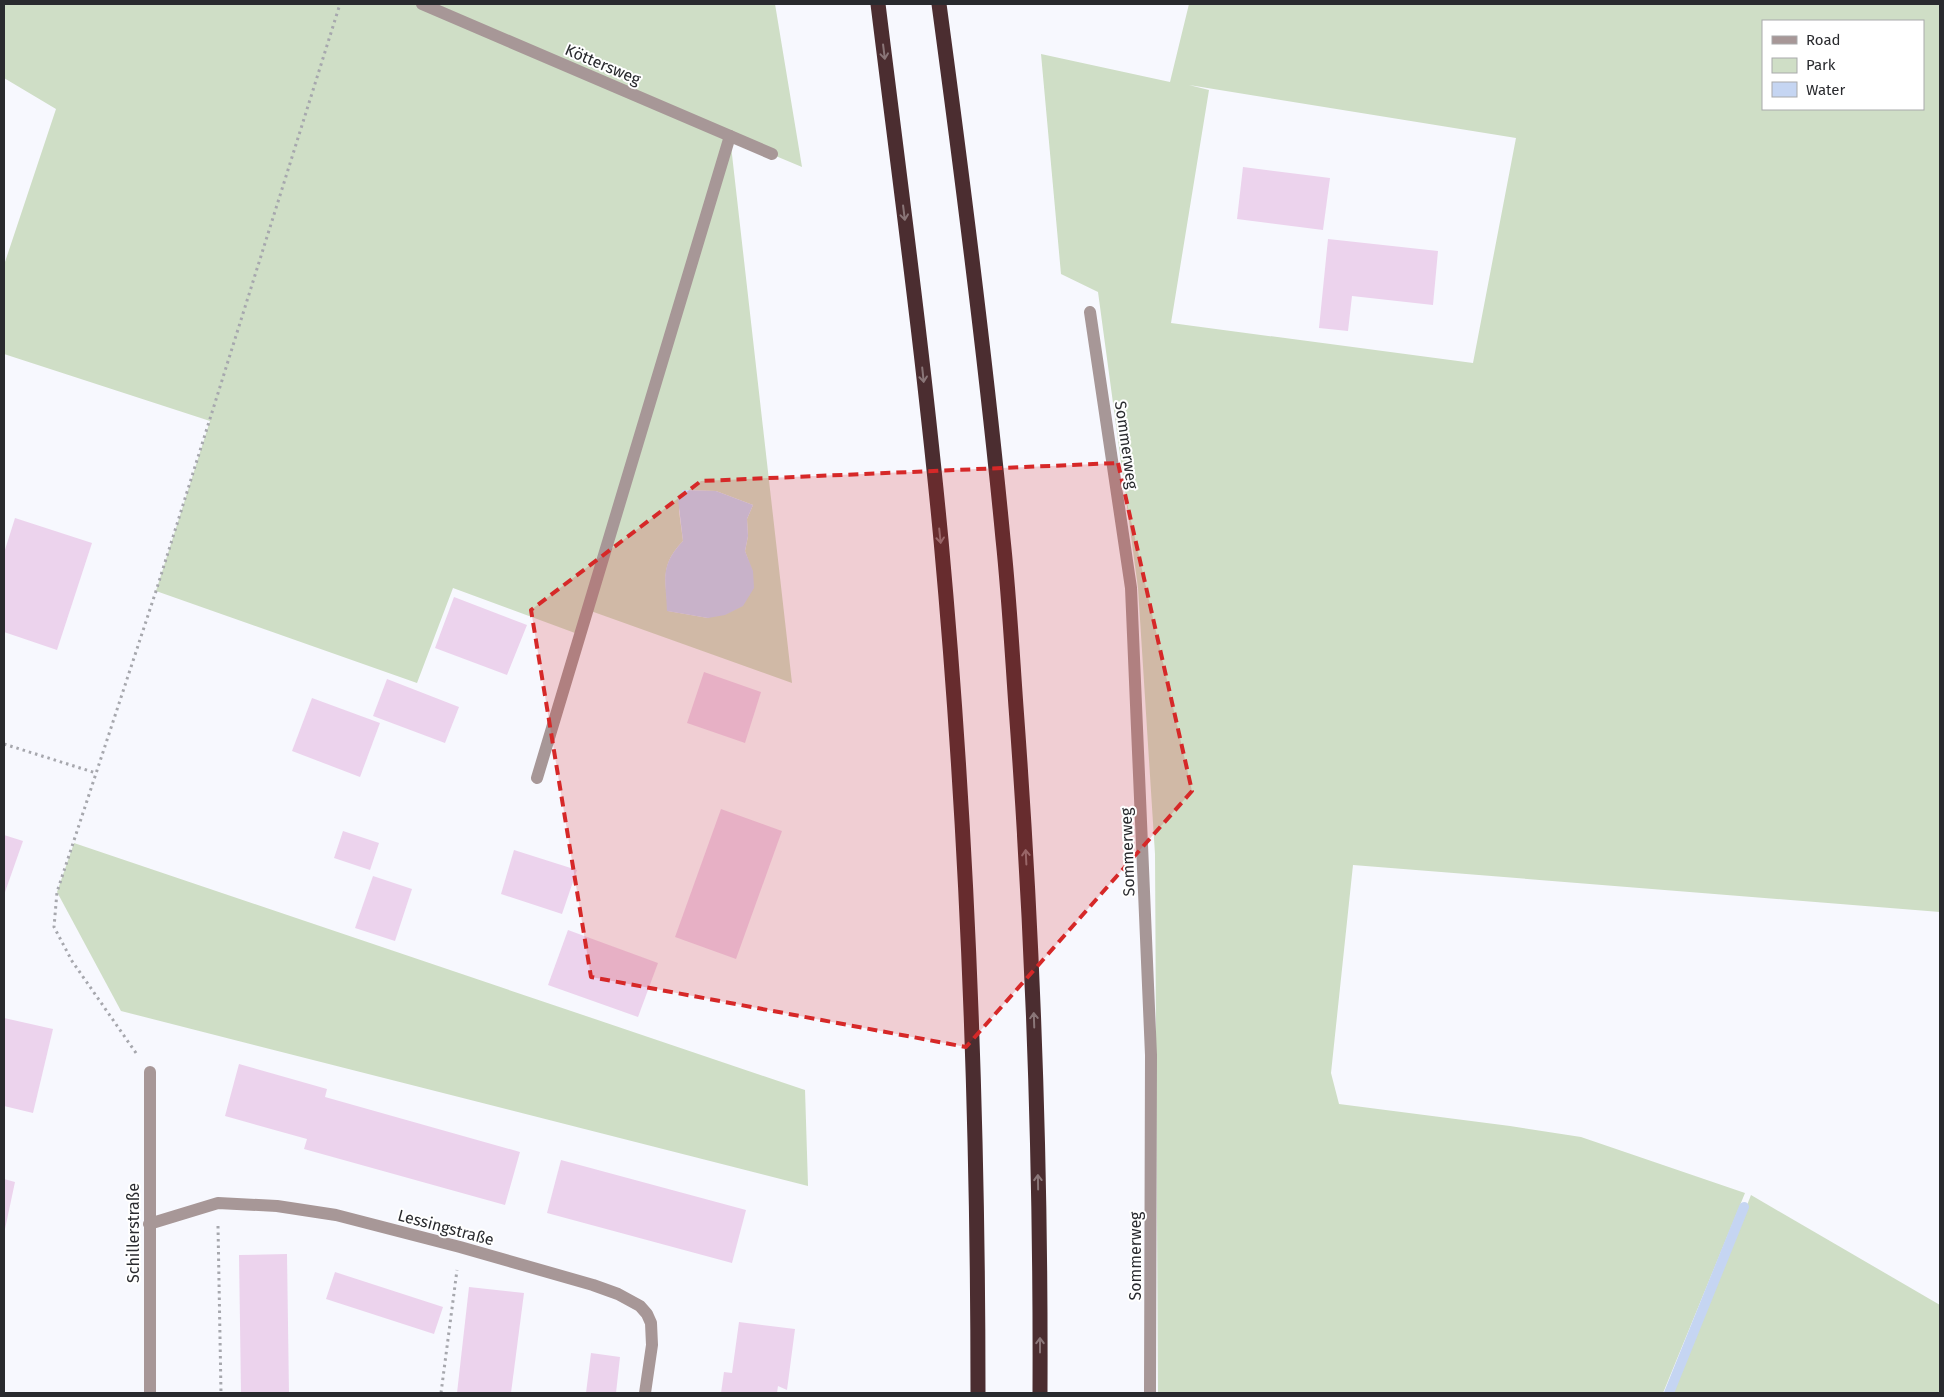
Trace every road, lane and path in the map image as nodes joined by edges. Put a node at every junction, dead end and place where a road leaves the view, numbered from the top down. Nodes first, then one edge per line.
1 (340, 4) edge
2 (422, 4) edge
3 (878, 4) edge
4 (939, 4) edge
5 (730, 136) junction
6 (772, 154) dead end
7 (1090, 312) dead end
8 (4, 744) edge
9 (96, 773) junction
10 (537, 778) dead end
11 (150, 1072) joint
12 (218, 1203) junction
13 (149, 1224) junction
14 (460, 1247) junction
15 (150, 1393) edge
16 (221, 1393) edge
17 (441, 1393) edge
18 (646, 1393) edge
19 (978, 1393) edge
20 (1040, 1393) edge
21 (1150, 1393) edge

1 - 9 path
2 - 5 street, Köttersweg
3 -> 19 highway
20 -> 4 highway
5 - 6 street, Köttersweg
5 - 10 street
7 - 21 street, Sommerweg
8 - 9 path
9 - 11 path
11 - 13 street, Schillerstraße
12 - 13 street, Lessingstraße
12 - 14 street, Lessingstraße
12 - 16 path
13 - 15 street, Schillerstraße
14 - 17 path
14 - 18 street, Lessingstraße

